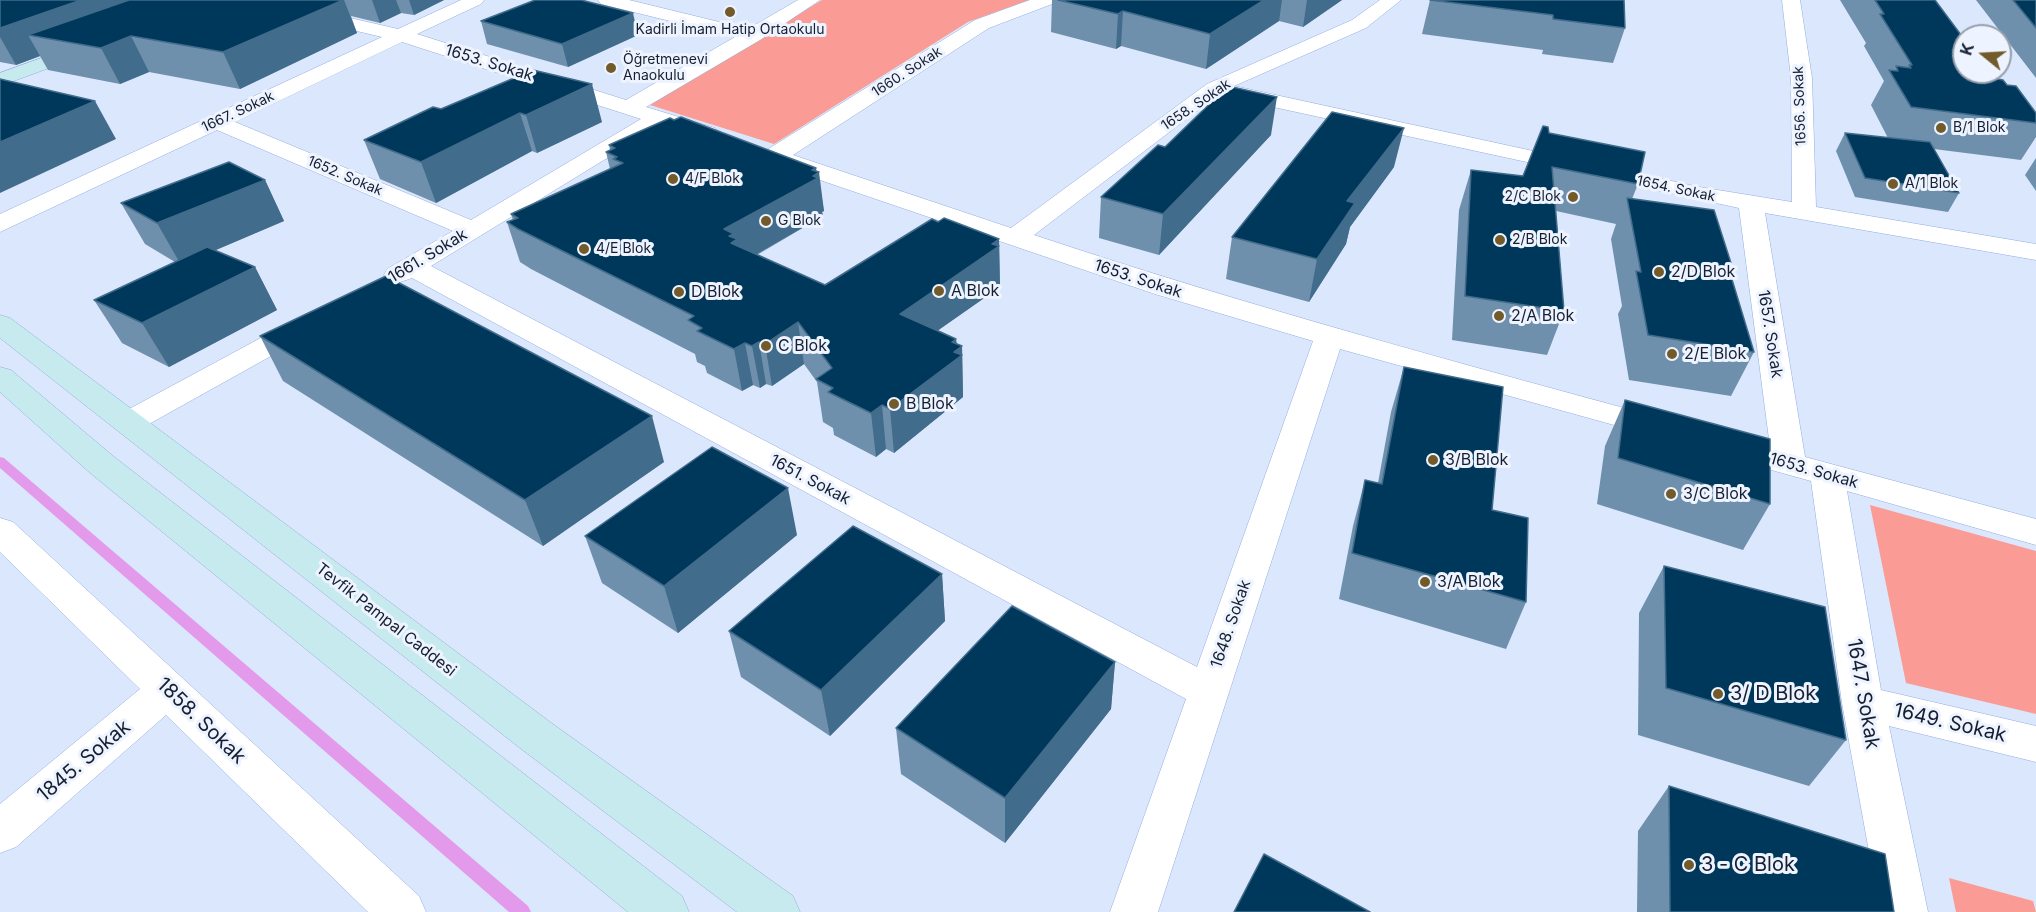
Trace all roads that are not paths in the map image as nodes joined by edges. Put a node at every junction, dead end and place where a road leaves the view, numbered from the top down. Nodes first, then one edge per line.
1 (249, 0) edge
2 (476, 0) edge
3 (607, 0) edge
4 (811, 0) edge
5 (1046, 0) edge
6 (1392, 0) edge
7 (1791, 0) edge
8 (400, 35) junction
9 (753, 36) junction
10 (0, 67) edge
11 (0, 80) edge
12 (1214, 88) junction
13 (630, 107) junction
14 (660, 117) junction
15 (217, 122) junction
16 (754, 150) junction
17 (1751, 204) junction
18 (1804, 213) junction
19 (0, 224) edge
20 (472, 230) junction
21 (1015, 237) junction
22 (2036, 252) edge
23 (412, 267) junction
24 (370, 290) edge
25 (328, 313) edge
26 (0, 324) edge
27 (1329, 337) junction
28 (0, 376) edge
29 (129, 422) junction
30 (1790, 463) junction
31 (1827, 475) junction
32 (0, 531) edge
33 (2036, 532) edge
34 (168, 689) junction
35 (1208, 692) junction
36 (1863, 703) junction
37 (2036, 744) edge
38 (0, 832) edge
39 (402, 912) edge
40 (665, 912) edge
41 (776, 912) edge
42 (1134, 912) edge
43 (1904, 912) edge

1 - 8 street, 1653. Sokak
2 - 8 street, 1667. Sokak
3 - 9 street
4 - 9 street
5 - 16 street, 1660. Sokak
6 - 12 street, 1658. Sokak
7 - 18 street, 1656. Sokak
8 - 13 street, 1653. Sokak
8 - 15 street, 1667. Sokak
9 - 13 street
10 - 11 street
12 - 17 street, 1654. Sokak
12 - 21 street, 1658. Sokak
13 - 14 street, 1653. Sokak
14 - 16 street, 1653. Sokak
14 - 20 street, 1661. Sokak
15 - 19 street, 1667. Sokak
15 - 20 street, 1652. Sokak
16 - 21 street, 1653. Sokak
17 - 18 street, 1654. Sokak
17 - 30 street, 1657. Sokak
18 - 22 street, 1654. Sokak
20 - 23 street, 1661. Sokak
21 - 27 street, 1653. Sokak
23 - 24 street, 1661. Sokak
23 - 35 street, 1651. Sokak
25 - 29 street
26 - 29 street, Tevfik Pampal Caddesi
27 - 30 street, 1653. Sokak
27 - 35 street, 1648. Sokak
28 - 40 street
29 - 41 street, Tevfik Pampal Caddesi
30 - 31 street, 1653. Sokak
31 - 33 street, 1653. Sokak
31 - 36 street, 1647. Sokak
32 - 34 street, 1858. Sokak
34 - 38 street, 1845. Sokak
34 - 39 street, 1858. Sokak
35 - 42 street, 1648. Sokak
36 - 37 street, 1649. Sokak
36 - 43 street, 1647. Sokak

